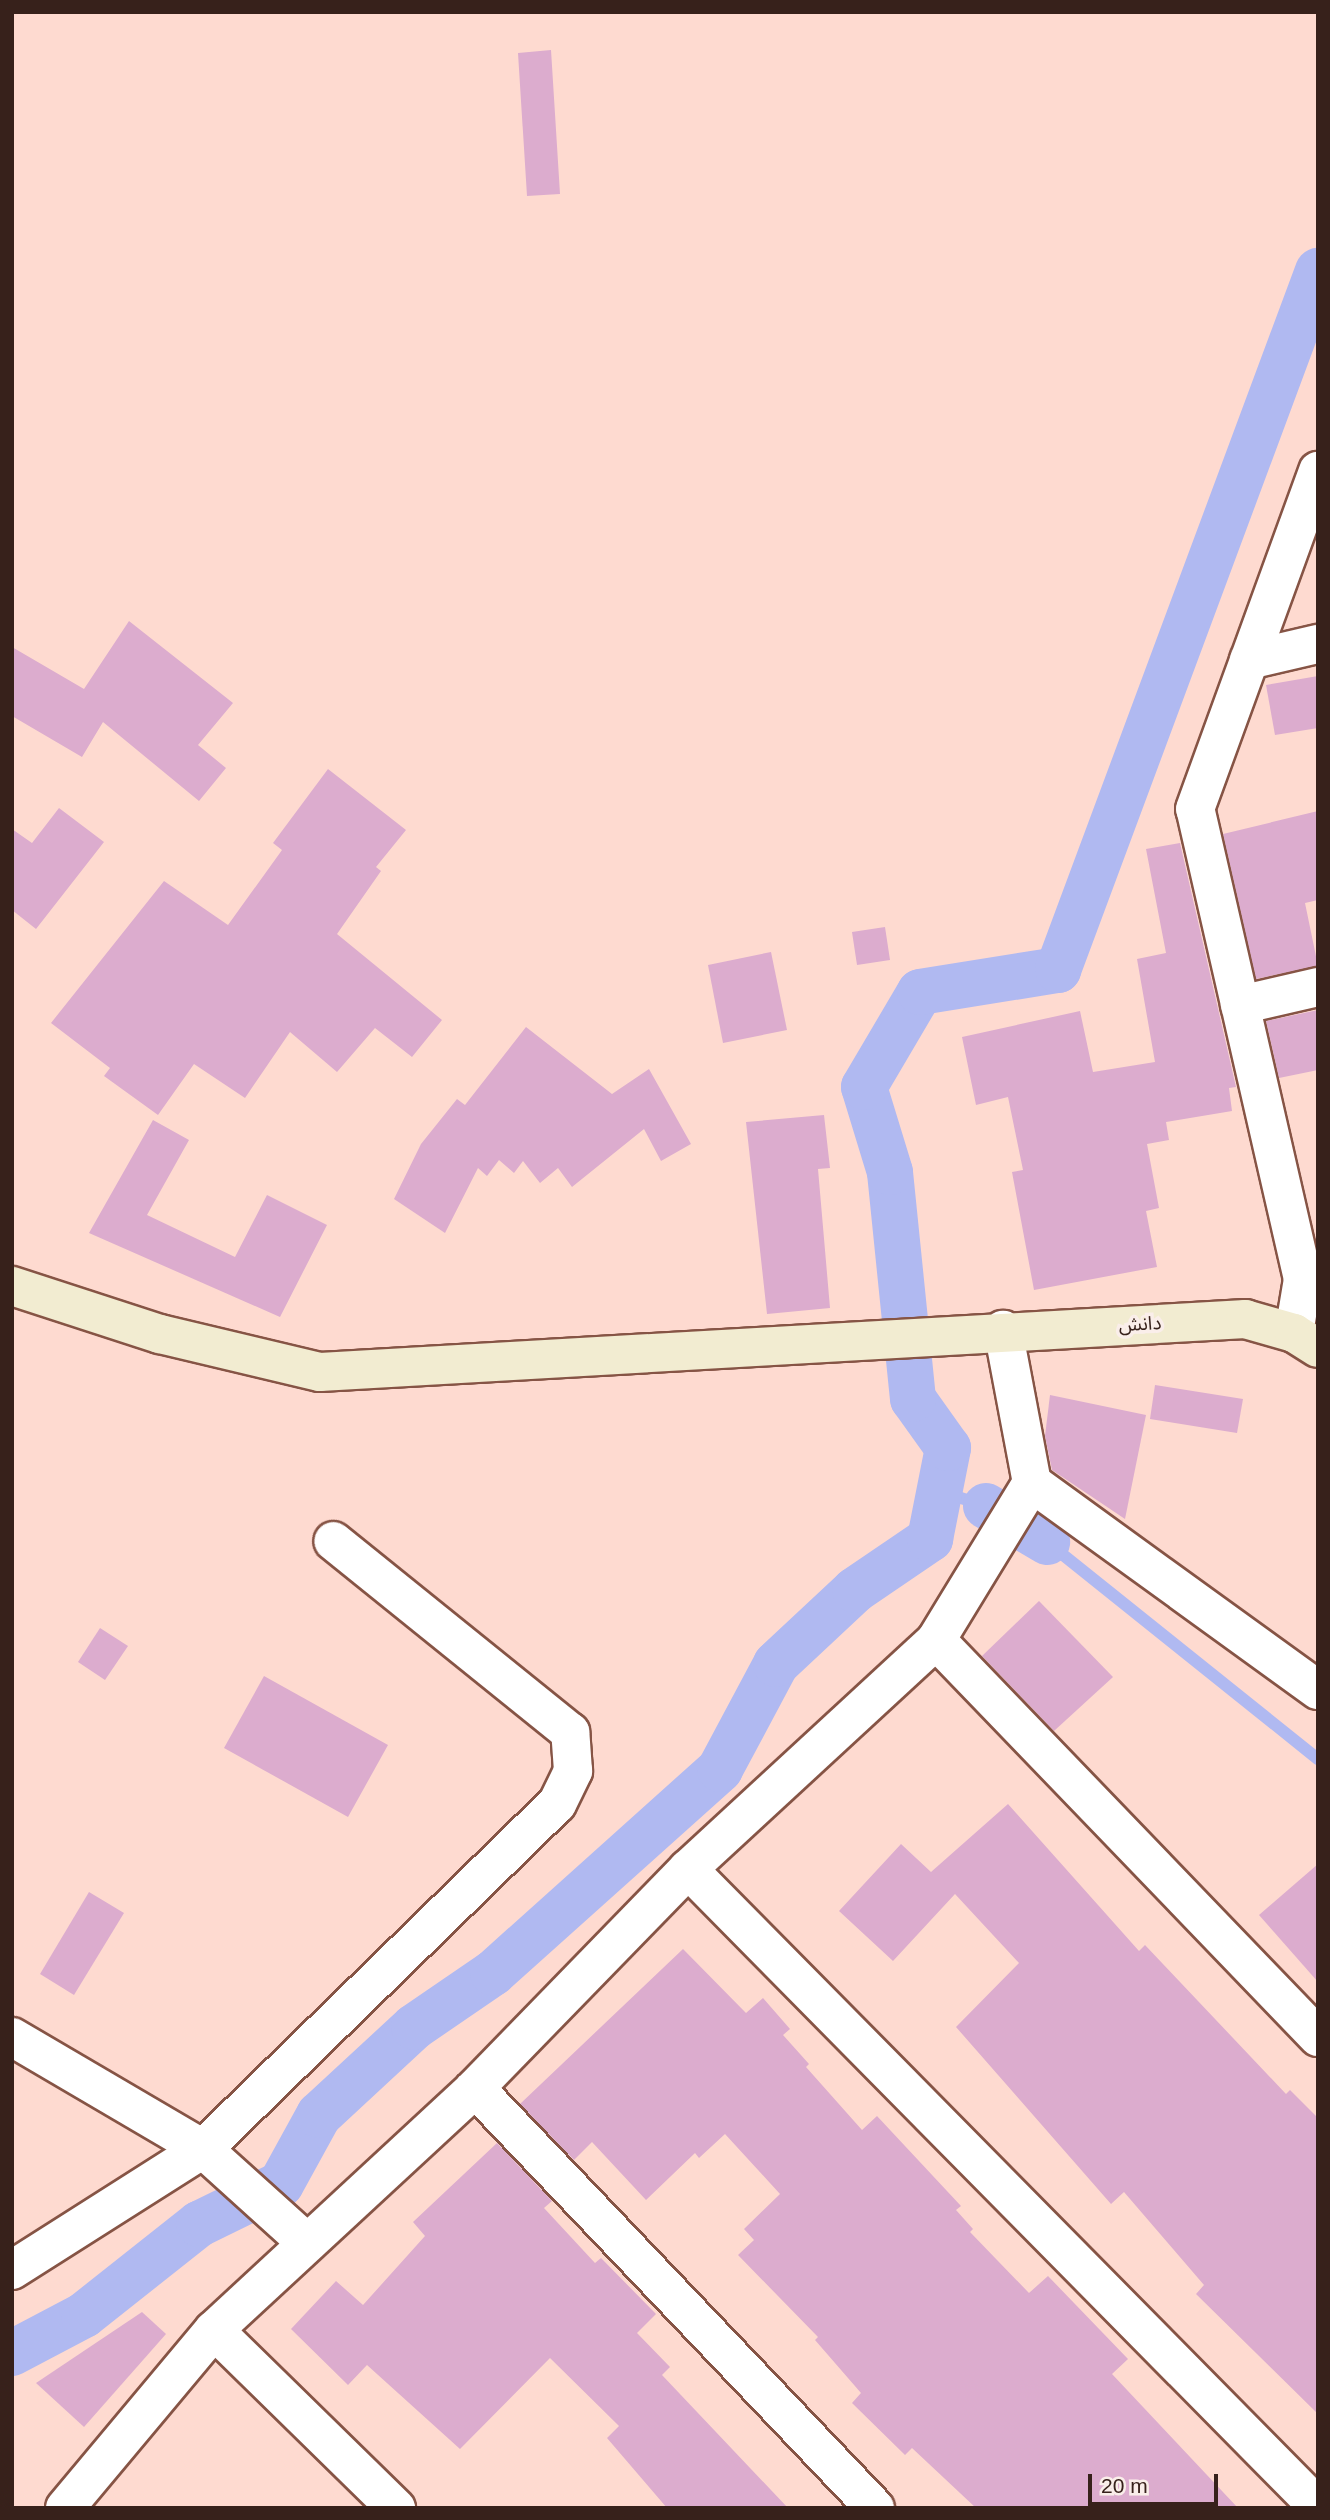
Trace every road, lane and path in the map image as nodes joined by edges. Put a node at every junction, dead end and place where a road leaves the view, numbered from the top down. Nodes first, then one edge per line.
1 (1318, 471) edge
2 (1318, 644) edge
3 (1249, 660) junction
4 (1318, 987) edge
5 (1240, 1006) junction
6 (1310, 1280) edge
7 (12, 1286) edge
8 (1003, 1330) junction
9 (1306, 1340) edge
10 (1032, 1483) junction
11 (332, 1541) dead end
12 (936, 1640) junction
13 (1318, 1690) edge
14 (688, 1869) junction
15 (1318, 2037) edge
16 (12, 2038) edge
17 (475, 2088) junction
18 (203, 2149) junction
19 (306, 2242) junction
20 (12, 2270) edge
21 (214, 2330) junction
22 (1318, 2507) edge
23 (65, 2508) edge
24 (396, 2508) edge
25 (875, 2508) edge

1 - 3 street
2 - 3 street
3 - 5 street
4 - 5 street
5 - 6 street
6 - 9 street
7 - 8 main road, دانش
8 - 9 main road, دانش
8 - 10 street
10 - 12 street
10 - 13 street
11 - 18 street
12 - 14 street
12 - 15 street
14 - 17 street
14 - 22 street
16 - 18 street
17 - 19 street
17 - 25 street
18 - 19 street
18 - 20 street
19 - 21 street
21 - 23 street
21 - 24 street

